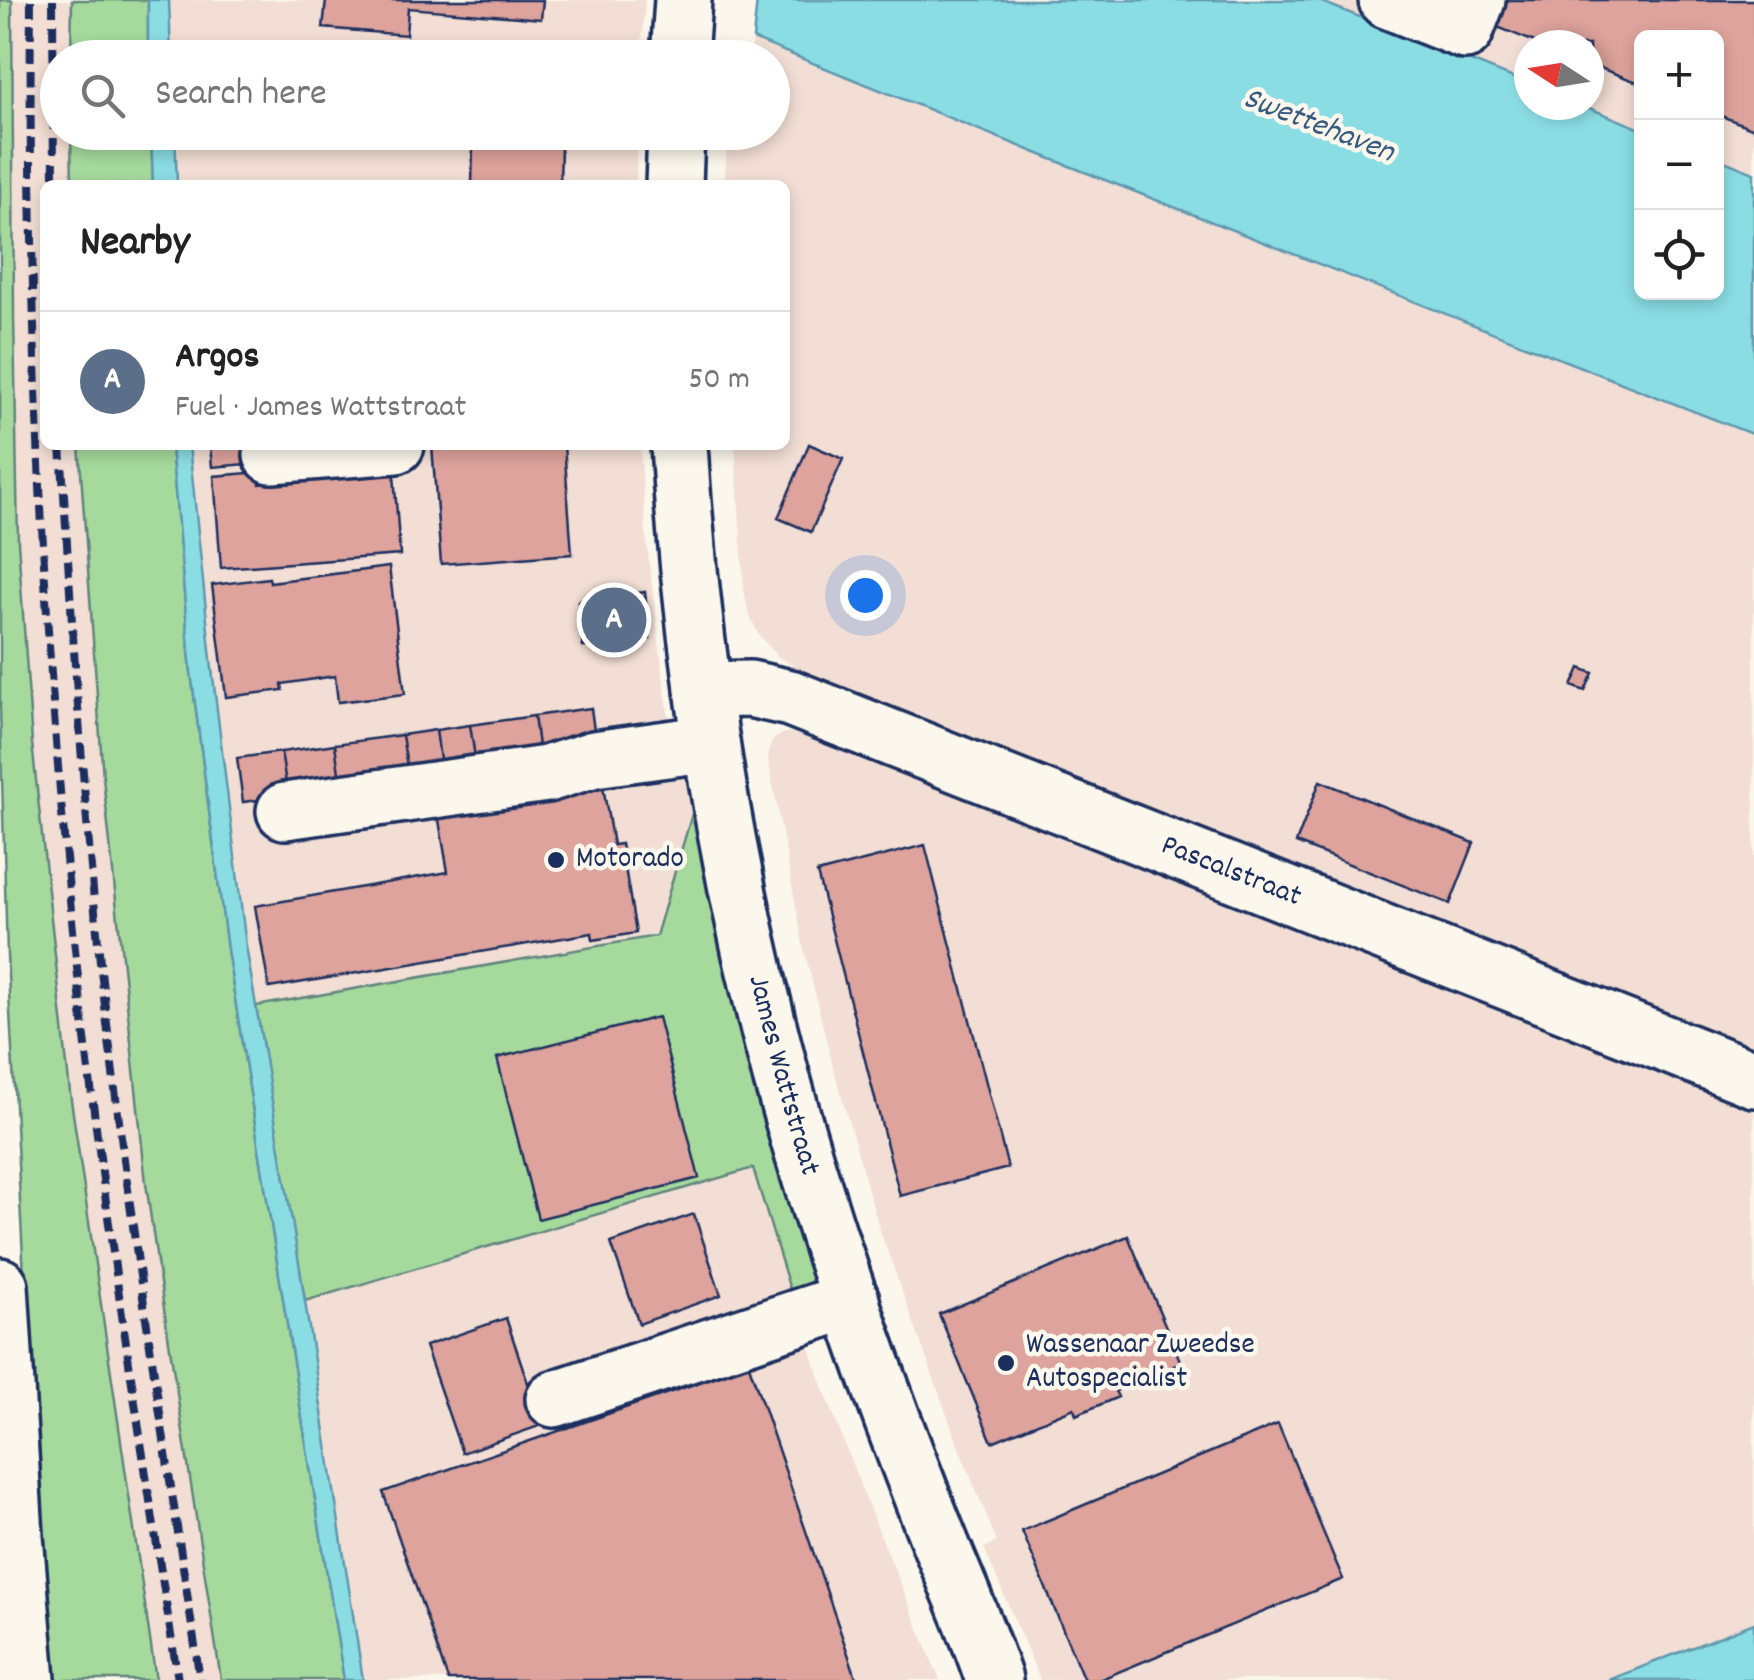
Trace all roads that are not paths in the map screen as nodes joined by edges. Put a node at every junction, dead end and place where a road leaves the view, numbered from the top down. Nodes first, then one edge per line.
1 (684, 0) edge
2 (1387, 0) edge
3 (1477, 0) edge
4 (681, 40) edge
5 (675, 150) edge
6 (674, 180) edge
7 (334, 450) edge
8 (678, 450) edge
9 (272, 455) dead end
10 (703, 690) junction
11 (711, 743) junction
12 (285, 811) dead end
13 (1754, 1079) edge
14 (0, 1286) edge
15 (850, 1300) junction
16 (554, 1399) dead end
17 (27, 1680) edge
18 (994, 1680) edge

1 - 4 street
2 - 3 street
5 - 6 street
7 - 9 street
8 - 10 street, James Wattstraat
10 - 11 street, James Wattstraat
10 - 13 street, Pascalstraat
11 - 12 street
11 - 15 street, James Wattstraat
14 - 17 street
15 - 16 street
15 - 18 street, James Wattstraat

